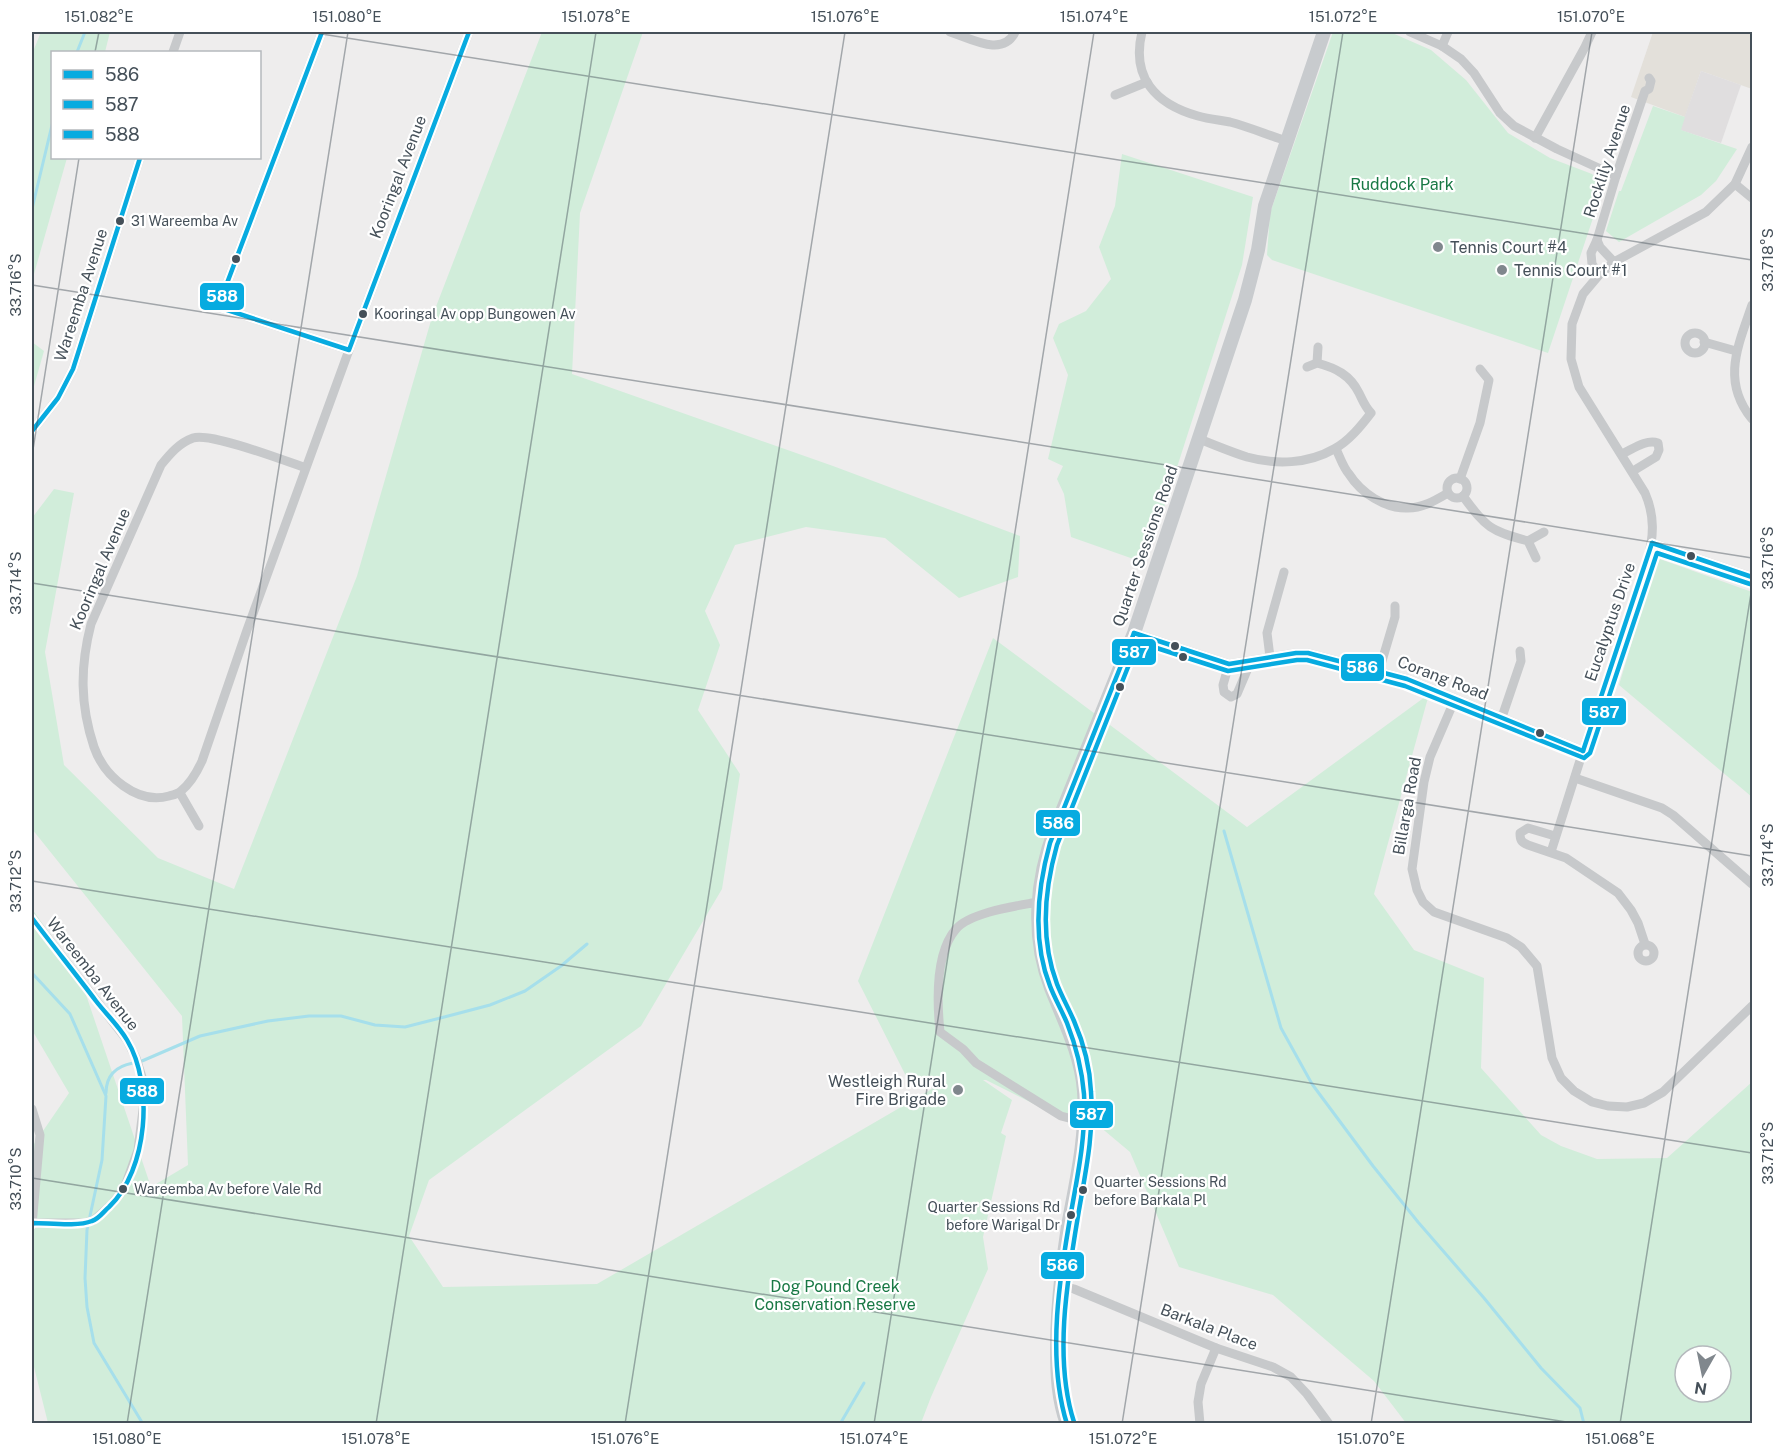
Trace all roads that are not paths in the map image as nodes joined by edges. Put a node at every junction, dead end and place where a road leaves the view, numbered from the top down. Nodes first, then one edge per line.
1 (180, 32) edge
2 (322, 32) edge
3 (469, 32) edge
4 (950, 32) edge
5 (1015, 32) edge
6 (1142, 32) edge
7 (1324, 32) edge
8 (1410, 32) edge
9 (1448, 32) edge
10 (1592, 32) edge
11 (1442, 46) junction
12 (173, 51) edge
13 (1147, 82) junction
14 (1645, 91) dead end
15 (1115, 95) dead end
16 (1535, 138) junction
17 (1287, 141) junction
18 (1752, 147) edge
19 (140, 159) edge
20 (1616, 176) junction
21 (1735, 184) junction
22 (1752, 198) edge
23 (1598, 240) junction
24 (1614, 262) junction
25 (1599, 274) junction
26 (1752, 305) edge
27 (1704, 342) dead end
28 (1318, 347) dead end
29 (348, 350) junction
30 (1736, 351) junction
31 (1317, 363) junction
32 (1307, 367) dead end
33 (1480, 369) dead end
34 (1501, 377) dead end
35 (1489, 380) junction
36 (1752, 419) edge
37 (32, 432) edge
38 (1199, 439) junction
39 (1336, 449) junction
40 (1622, 454) junction
41 (306, 468) junction
42 (1633, 471) junction
43 (1460, 479) junction
44 (1448, 493) junction
45 (1463, 496) junction
46 (1544, 532) dead end
47 (1528, 541) junction
48 (1652, 543) junction
49 (1536, 558) dead end
50 (1284, 572) dead end
51 (1752, 577) edge
52 (1395, 606) dead end
53 (1134, 633) junction
54 (1520, 651) dead end
55 (1270, 657) junction
56 (1251, 661) junction
57 (1228, 664) junction
58 (1379, 671) junction
59 (1455, 699) junction
60 (1502, 717) junction
61 (1583, 751) junction
62 (1575, 778) junction
63 (180, 793) junction
64 (199, 826) dead end
65 (1555, 836) junction
66 (1551, 852) junction
67 (1752, 884) edge
68 (1038, 902) junction
69 (32, 918) edge
70 (1645, 945) dead end
71 (1752, 1006) edge
72 (976, 1045) dead end
73 (970, 1056) junction
74 (32, 1109) edge
75 (1084, 1122) junction
76 (32, 1224) edge
77 (1060, 1285) junction
78 (1216, 1348) junction
79 (1067, 1424) edge
80 (1200, 1424) edge
81 (1329, 1424) edge

1 - 12 street
2 - 29 street
3 - 29 street, Kooringal Avenue
4 - 5 street
6 - 13 street
7 - 17 main road, Quarter Sessions Road
8 - 11 street
9 - 11 street
10 - 16 street
11 - 16 street
13 - 15 street
13 - 17 street
14 - 20 street, Rocklily Avenue
16 - 20 street
17 - 38 main road, Quarter Sessions Road
18 - 21 street, Eucalyptus Drive
19 - 37 street, Wareemba Avenue
20 - 23 street, Rocklily Avenue
21 - 22 street
21 - 24 street, Eucalyptus Drive
23 - 24 street, Rocklily Avenue
23 - 25 street, Rocklily Avenue
24 - 25 street, Eucalyptus Drive
25 - 40 street, Eucalyptus Drive
26 - 30 street
27 - 30 street
28 - 31 street
29 - 41 street, Kooringal Avenue
30 - 36 street
31 - 32 street
31 - 39 street
33 - 35 street
34 - 35 street
35 - 43 street
38 - 39 street
38 - 53 main road, Quarter Sessions Road
39 - 44 street
40 - 42 street, Eucalyptus Drive
40 - 42 street
41 - 63 street, Kooringal Avenue
41 - 63 street, Kooringal Avenue
42 - 48 street, Eucalyptus Drive
43 - 44 street
43 - 45 street
44 - 45 street
45 - 47 street
46 - 47 street
47 - 49 street
48 - 51 street
48 - 61 street, Eucalyptus Drive
50 - 55 street
52 - 58 street
53 - 57 street, Corang Road
53 - 68 main road, Quarter Sessions Road
54 - 60 street
55 - 56 street, Corang Road
55 - 58 street, Corang Road
56 - 57 street, Corang Road
56 - 57 street
58 - 59 street, Corang Road
59 - 60 street, Corang Road
59 - 71 street, Billarga Road
60 - 61 street, Corang Road
61 - 62 street, Eucalyptus Drive
62 - 65 street, Eucalyptus Drive
62 - 67 street
63 - 64 street
65 - 66 street, Eucalyptus Drive
65 - 66 street
66 - 70 street
68 - 73 street
68 - 75 main road, Quarter Sessions Road
69 - 76 street, Wareemba Avenue
72 - 73 street
73 - 75 street
74 - 76 street
75 - 77 main road, Quarter Sessions Road
77 - 78 street, Barkala Place
77 - 79 main road, Quarter Sessions Road
78 - 80 street
78 - 81 street, Barkala Place

